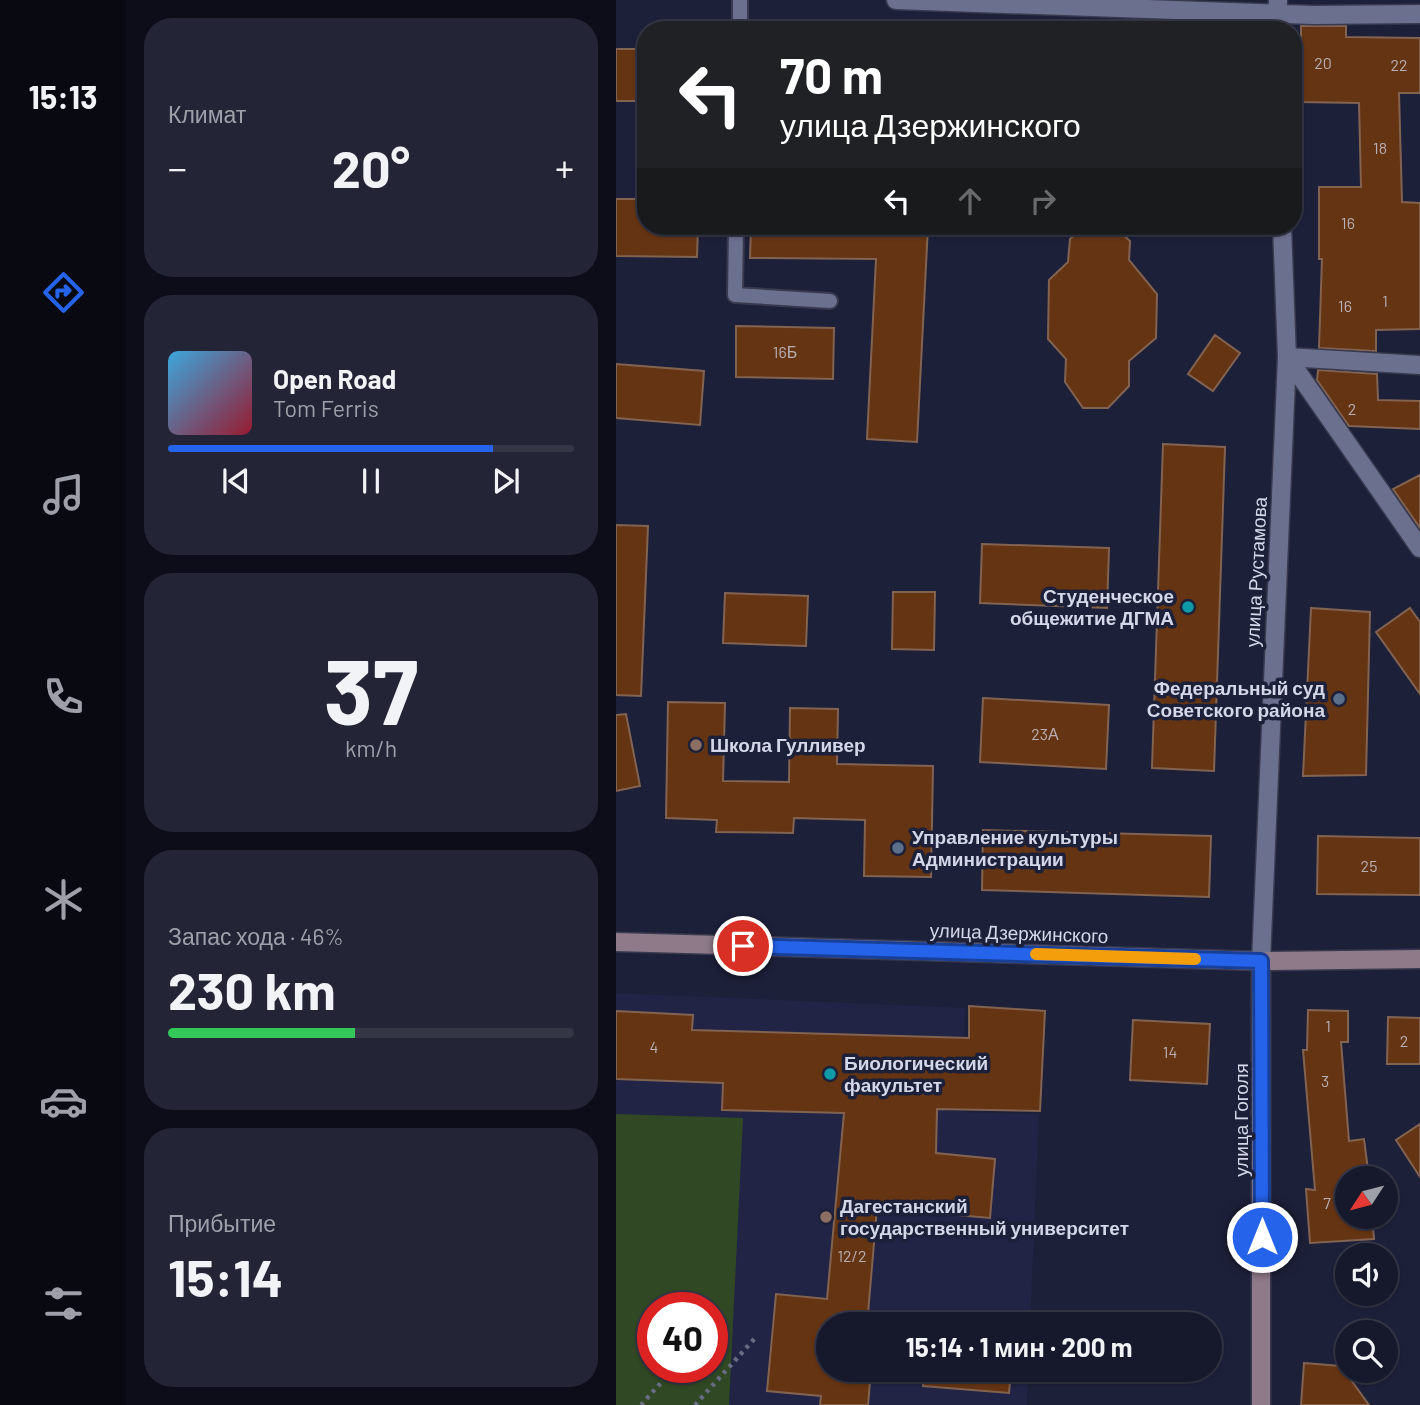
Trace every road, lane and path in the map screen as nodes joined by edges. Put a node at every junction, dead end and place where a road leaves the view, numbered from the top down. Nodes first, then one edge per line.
1 (740, 0) edge
2 (896, 0) edge
3 (1278, 14) edge
4 (1420, 14) edge
5 (740, 21) edge
6 (736, 235) edge
7 (1282, 235) edge
8 (830, 301) dead end
9 (1287, 357) junction
10 (1420, 365) edge
11 (1420, 548) edge
12 (616, 942) edge
13 (1420, 959) edge
14 (1261, 961) junction
15 (756, 1337) dead end
16 (661, 1383) edge
17 (641, 1405) edge
18 (695, 1405) edge
19 (1261, 1405) edge

1 - 5 lane
2 - 3 street
3 - 4 street
6 - 8 lane
7 - 9 street, улица Рустамова
9 - 10 street
9 - 11 street
9 - 14 street, улица Рустамова
12 - 14 street, улица Дзержинского
13 - 14 street, улица Дзержинского
14 - 19 street, улица Гоголя
15 - 18 path
16 - 17 path

